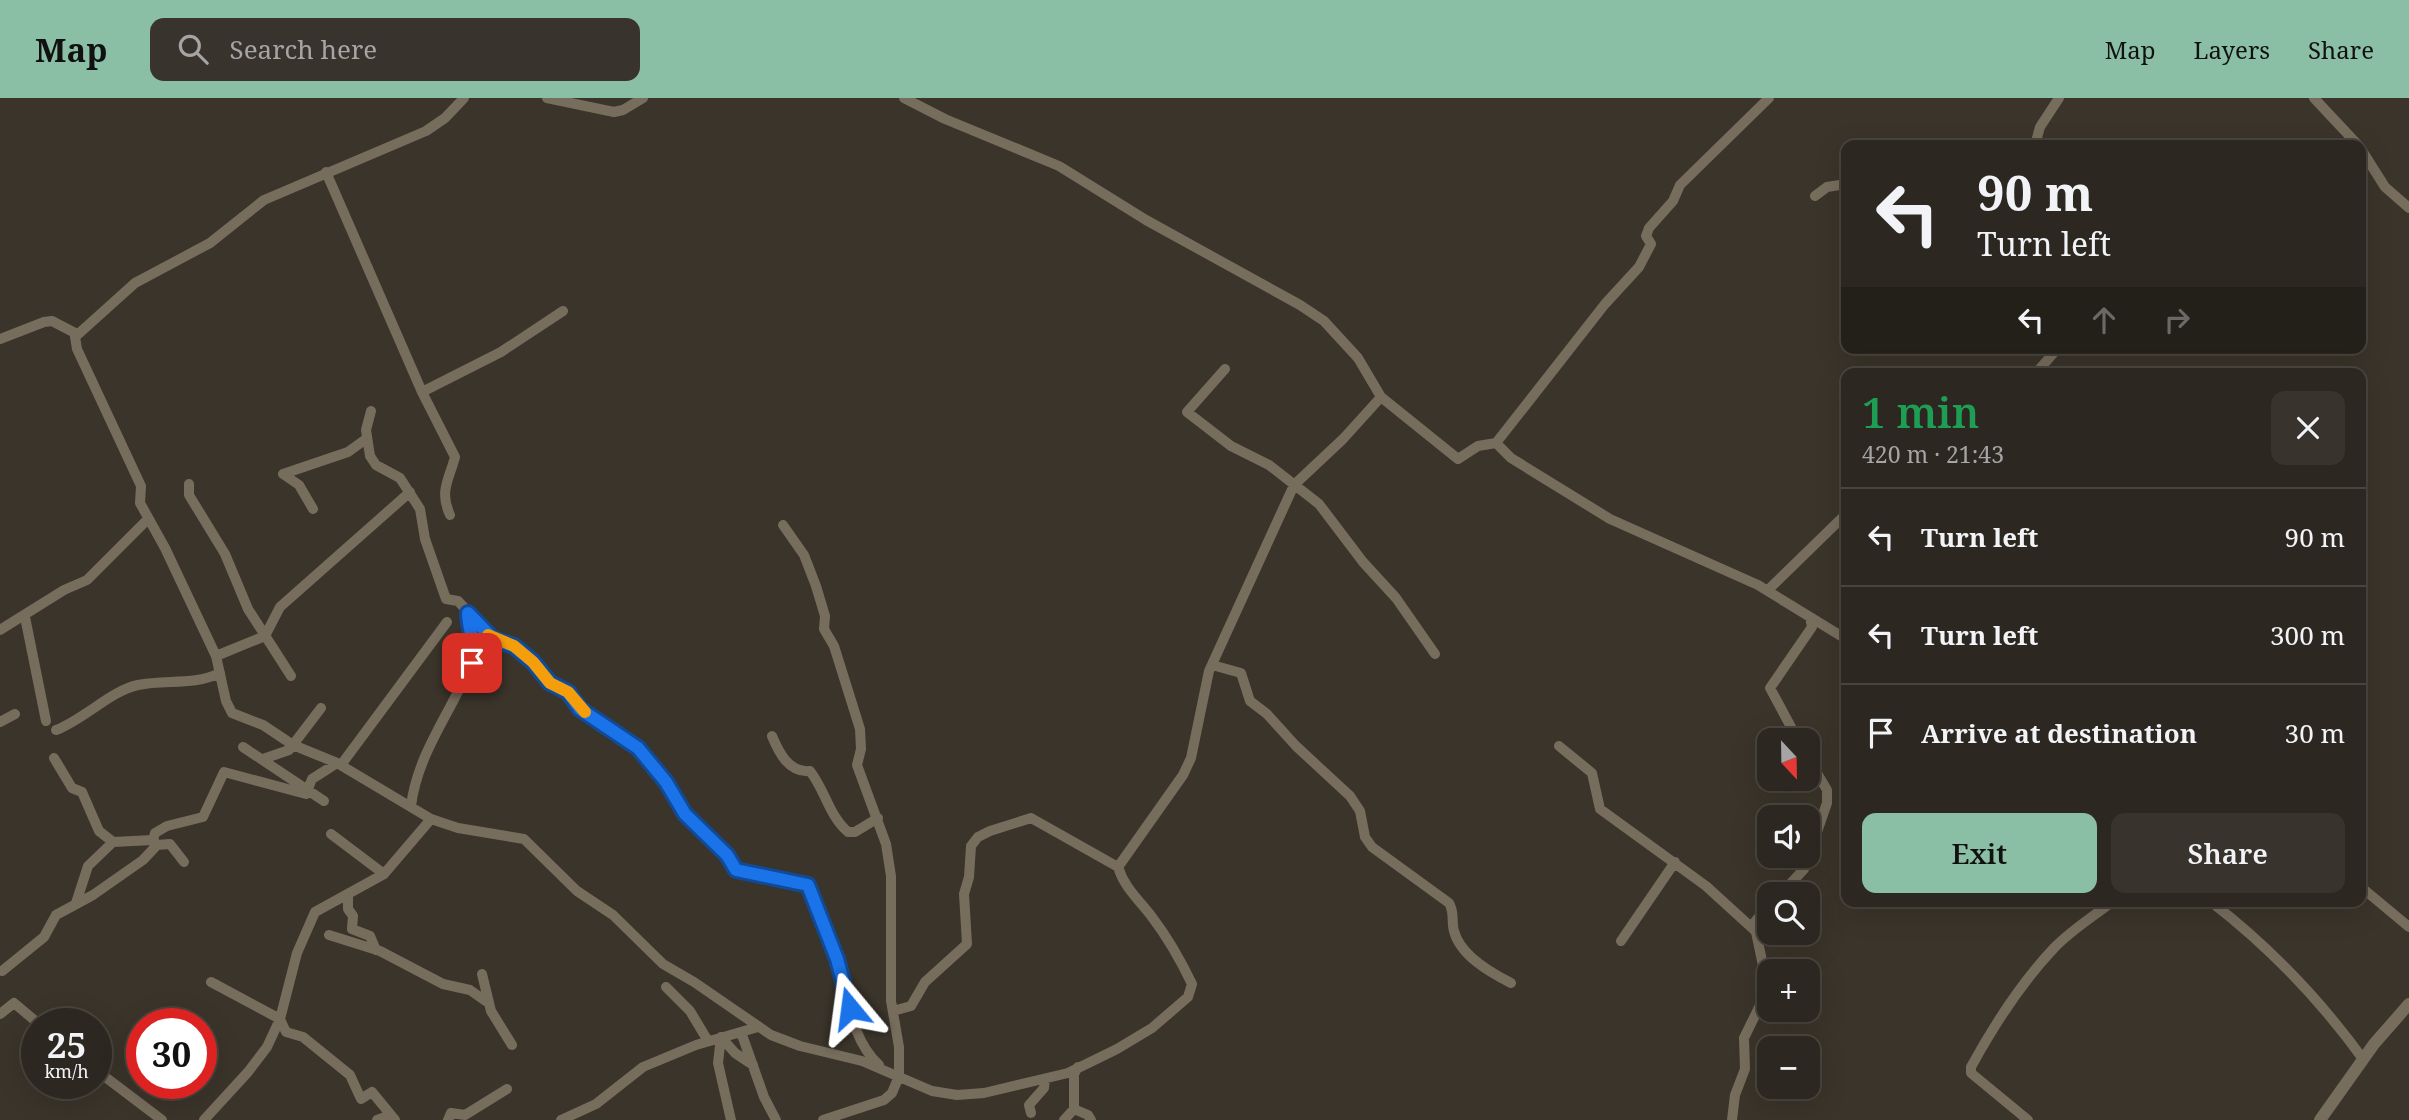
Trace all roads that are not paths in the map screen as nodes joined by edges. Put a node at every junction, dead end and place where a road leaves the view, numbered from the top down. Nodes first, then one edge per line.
1 (464, 98) edge
2 (547, 98) edge
3 (643, 98) edge
4 (904, 98) edge
5 (1769, 98) edge
6 (2059, 98) edge
7 (2314, 98) edge
8 (2036, 140) edge
9 (2353, 140) edge
10 (2366, 158) edge
11 (326, 172) junction
12 (1841, 185) edge
13 (1815, 196) dead end
14 (2409, 208) edge
15 (563, 312) dead end
16 (76, 334) junction
17 (0, 339) edge
18 (1225, 369) dead end
19 (422, 392) junction
20 (1381, 397) junction
21 (371, 411) dead end
22 (366, 439) junction
23 (1496, 443) junction
24 (189, 484) dead end
25 (1294, 485) junction
26 (410, 492) junction
27 (313, 509) dead end
28 (450, 515) dead end
29 (148, 519) junction
30 (1841, 519) edge
31 (783, 525) dead end
32 (1768, 590) junction
33 (468, 613) junction
34 (25, 617) junction
35 (1810, 617) junction
36 (447, 622) dead end
37 (0, 630) edge
38 (265, 636) junction
39 (1841, 636) edge
40 (1436, 654) dead end
41 (216, 656) junction
42 (1212, 665) junction
43 (220, 673) junction
44 (291, 676) dead end
45 (321, 708) dead end
46 (15, 714) dead end
47 (0, 722) edge
48 (46, 722) dead end
49 (1792, 728) edge
50 (57, 730) dead end
51 (772, 736) dead end
52 (293, 745) junction
53 (1559, 746) dead end
54 (243, 747) dead end
55 (54, 758) dead end
56 (262, 759) junction
57 (339, 764) junction
58 (1820, 778) edge
59 (308, 788) junction
60 (324, 801) dead end
61 (411, 806) junction
62 (878, 818) junction
63 (431, 819) junction
64 (331, 834) dead end
65 (113, 842) junction
66 (155, 843) junction
67 (184, 862) dead end
68 (1675, 862) junction
69 (1118, 867) junction
70 (384, 874) junction
71 (1792, 882) edge
72 (2366, 891) edge
73 (348, 894) junction
74 (76, 903) junction
75 (2105, 907) edge
76 (2217, 907) edge
77 (2409, 927) edge
78 (1757, 933) edge
79 (329, 935) dead end
80 (1621, 941) dead end
81 (1761, 945) edge
82 (376, 950) junction
83 (2, 971) dead end
84 (482, 974) dead end
85 (211, 982) dead end
86 (1511, 983) dead end
87 (666, 987) dead end
88 (487, 1002) junction
89 (2409, 1004) edge
90 (21, 1008) edge
91 (892, 1012) junction
92 (0, 1014) edge
93 (280, 1019) junction
94 (758, 1027) junction
95 (741, 1032) junction
96 (721, 1037) junction
97 (708, 1041) junction
98 (512, 1045) dead end
99 (2363, 1059) junction
100 (753, 1065) junction
101 (1078, 1066) junction
102 (883, 1068) junction
103 (899, 1076) junction
104 (1045, 1079) junction
105 (112, 1082) edge
106 (507, 1089) dead end
107 (1074, 1109) junction
108 (1031, 1113) dead end
109 (841, 1116) edge
110 (209, 1119) edge
111 (393, 1119) edge
112 (162, 1120) edge
113 (377, 1120) edge
114 (448, 1120) edge
115 (561, 1120) edge
116 (731, 1120) edge
117 (776, 1120) edge
118 (823, 1120) edge
119 (1064, 1120) edge
120 (1091, 1120) edge
121 (1732, 1120) edge
122 (2028, 1120) edge
123 (2320, 1120) edge

1 - 11 street
2 - 3 street
4 - 20 street
5 - 23 street
6 - 8 street
7 - 9 street
10 - 14 street
11 - 16 street
11 - 19 street
12 - 13 street
15 - 19 street
16 - 17 street
16 - 29 street
18 - 25 street
19 - 28 street
20 - 23 street
20 - 25 street
21 - 22 street
22 - 26 street
22 - 27 street
23 - 32 street
24 - 38 street
25 - 40 street
25 - 42 street
26 - 33 street
26 - 38 street
29 - 34 street
29 - 41 street
30 - 32 street
31 - 62 street
32 - 35 street
33 - 61 street
33 - 102 street
34 - 37 street
34 - 48 street
35 - 39 street
35 - 49 street
36 - 57 street
38 - 41 street
38 - 44 street
41 - 43 street
42 - 69 street
42 - 86 street
43 - 50 street
43 - 52 street
45 - 52 street
46 - 47 street
51 - 62 street
52 - 56 street
52 - 57 street
53 - 68 street
54 - 56 street
55 - 65 street
56 - 59 street
57 - 59 street
57 - 61 street
58 - 71 street
59 - 60 street
59 - 66 street
61 - 63 street
62 - 91 street
63 - 70 street
63 - 94 street
64 - 70 street
65 - 66 street
65 - 74 street
66 - 67 street
66 - 74 street
68 - 78 street
68 - 80 street
69 - 91 street
69 - 101 street
70 - 73 street
72 - 77 street
73 - 82 street
73 - 93 street
74 - 83 street
75 - 122 street
76 - 99 street
79 - 82 street
81 - 121 street
82 - 88 street
84 - 88 street
85 - 93 street
87 - 97 street
88 - 98 street
89 - 99 street
90 - 92 street
91 - 103 street
93 - 110 street
93 - 111 street
94 - 95 street
94 - 102 street
95 - 96 street
95 - 100 street
96 - 97 street
96 - 100 street
96 - 116 street
97 - 115 street
99 - 123 street
100 - 117 street
101 - 104 street
101 - 107 street
102 - 103 street
103 - 104 street
103 - 109 street
104 - 108 street
105 - 112 street
106 - 114 street
107 - 119 street
107 - 120 street
109 - 118 street
111 - 113 street

